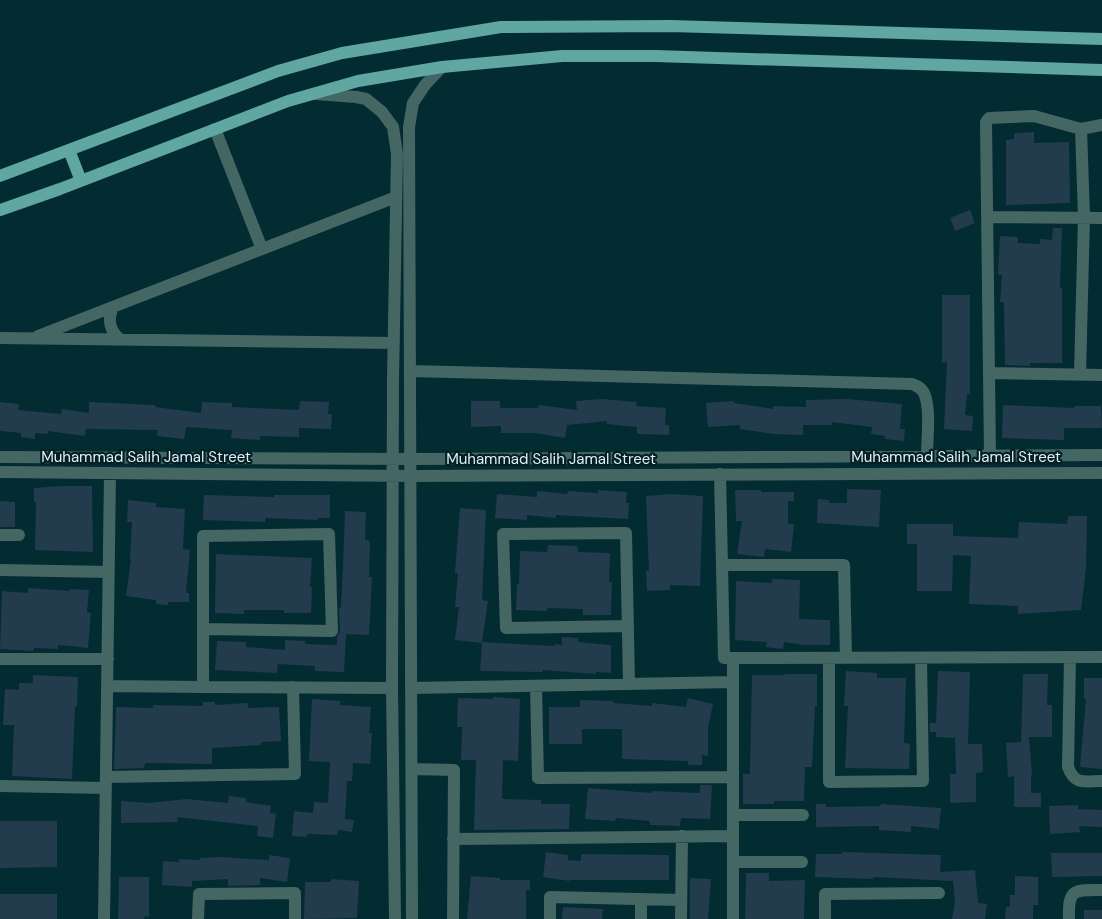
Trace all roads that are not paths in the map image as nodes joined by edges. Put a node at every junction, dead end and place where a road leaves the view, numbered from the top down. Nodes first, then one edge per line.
1 (1102, 39) edge
2 (442, 67) junction
3 (1102, 70) edge
4 (314, 94) junction
5 (1102, 125) edge
6 (215, 129) junction
7 (1081, 129) junction
8 (70, 150) junction
9 (0, 176) edge
10 (82, 181) junction
11 (396, 196) junction
12 (0, 210) edge
13 (988, 217) junction
14 (1084, 217) junction
15 (1102, 218) edge
16 (262, 249) junction
17 (113, 307) junction
18 (0, 338) edge
19 (32, 339) junction
20 (121, 340) junction
21 (394, 344) junction
22 (410, 371) junction
23 (990, 373) junction
24 (1080, 374) junction
25 (1102, 375) edge
26 (1102, 455) edge
27 (927, 456) junction
28 (990, 456) junction
29 (0, 457) edge
30 (393, 458) junction
31 (410, 458) junction
32 (0, 472) edge
33 (1102, 472) edge
34 (110, 473) junction
35 (720, 474) junction
36 (392, 475) junction
37 (411, 476) junction
38 (0, 535) edge
39 (19, 535) dead end
40 (722, 565) junction
41 (0, 570) edge
42 (109, 572) junction
43 (628, 626) junction
44 (202, 629) junction
45 (1070, 657) junction
46 (1102, 657) edge
47 (0, 658) edge
48 (829, 658) junction
49 (846, 658) junction
50 (921, 658) junction
51 (108, 659) junction
52 (733, 659) junction
53 (733, 682) junction
54 (629, 684) junction
55 (107, 686) junction
56 (536, 686) junction
57 (203, 687) junction
58 (293, 687) junction
59 (392, 688) junction
60 (412, 688) junction
61 (412, 769) junction
62 (733, 777) junction
63 (1102, 781) edge
64 (106, 782) junction
65 (0, 786) edge
66 (733, 815) junction
67 (803, 815) dead end
68 (682, 836) junction
69 (733, 836) junction
70 (454, 839) junction
71 (733, 862) junction
72 (802, 862) dead end
73 (1102, 890) edge
74 (939, 892) dead end
75 (641, 899) junction
76 (681, 900) junction
77 (104, 919) edge
78 (198, 919) edge
79 (295, 919) edge
80 (395, 919) edge
81 (412, 919) edge
82 (453, 919) edge
83 (550, 919) edge
84 (641, 919) edge
85 (681, 919) edge
86 (734, 919) edge
87 (826, 919) edge
88 (1069, 919) edge

1 - 8 main road
2 - 3 main road
2 - 4 main road
2 - 22 street
4 - 6 main road
4 - 11 street
5 - 7 street
6 - 10 main road
6 - 16 street
7 - 13 street
7 - 14 street
8 - 9 main road
8 - 10 main road
10 - 12 main road
11 - 16 street
11 - 21 street
13 - 14 street
13 - 23 street
14 - 15 street
14 - 24 street
16 - 17 street
17 - 19 street
17 - 20 street
18 - 19 street
19 - 20 street
20 - 21 street
21 - 30 street
22 - 27 street
22 - 31 street
23 - 24 street
23 - 28 street
24 - 25 street
26 - 28 street, Muhammad Salih Jamal Street
27 - 28 street, Muhammad Salih Jamal Street
27 - 31 street, Muhammad Salih Jamal Street
29 - 30 street, Muhammad Salih Jamal Street
30 - 31 street, Muhammad Salih Jamal Street
30 - 36 street
31 - 37 street
32 - 34 street, Muhammad Salih Jamal Street
33 - 35 street, Muhammad Salih Jamal Street
34 - 36 street, Muhammad Salih Jamal Street
34 - 42 street
35 - 37 street, Muhammad Salih Jamal Street
35 - 40 street
36 - 37 street, Muhammad Salih Jamal Street
36 - 59 street
37 - 60 street
38 - 39 street
40 - 49 street
40 - 52 street
41 - 42 street
42 - 51 street
43 - 43 street
43 - 54 street
44 - 44 street
44 - 57 street
45 - 46 street
45 - 50 street
45 - 63 street
47 - 51 street
48 - 49 street
48 - 50 street
48 - 52 street
49 - 50 street
51 - 55 street
52 - 53 street
53 - 54 street
53 - 62 street
54 - 56 street
55 - 57 street
55 - 64 street
56 - 60 street
56 - 62 street
57 - 58 street
58 - 59 street
58 - 64 street
59 - 80 street
60 - 61 street
61 - 70 street
61 - 81 street
62 - 66 street
64 - 65 street
64 - 77 street
66 - 67 street
66 - 69 street
68 - 69 street
68 - 70 street
68 - 76 street
69 - 71 street
70 - 82 street
71 - 72 street
71 - 86 street
73 - 88 street
74 - 87 street
75 - 76 street
75 - 83 street
75 - 84 street
76 - 85 street
78 - 79 street

